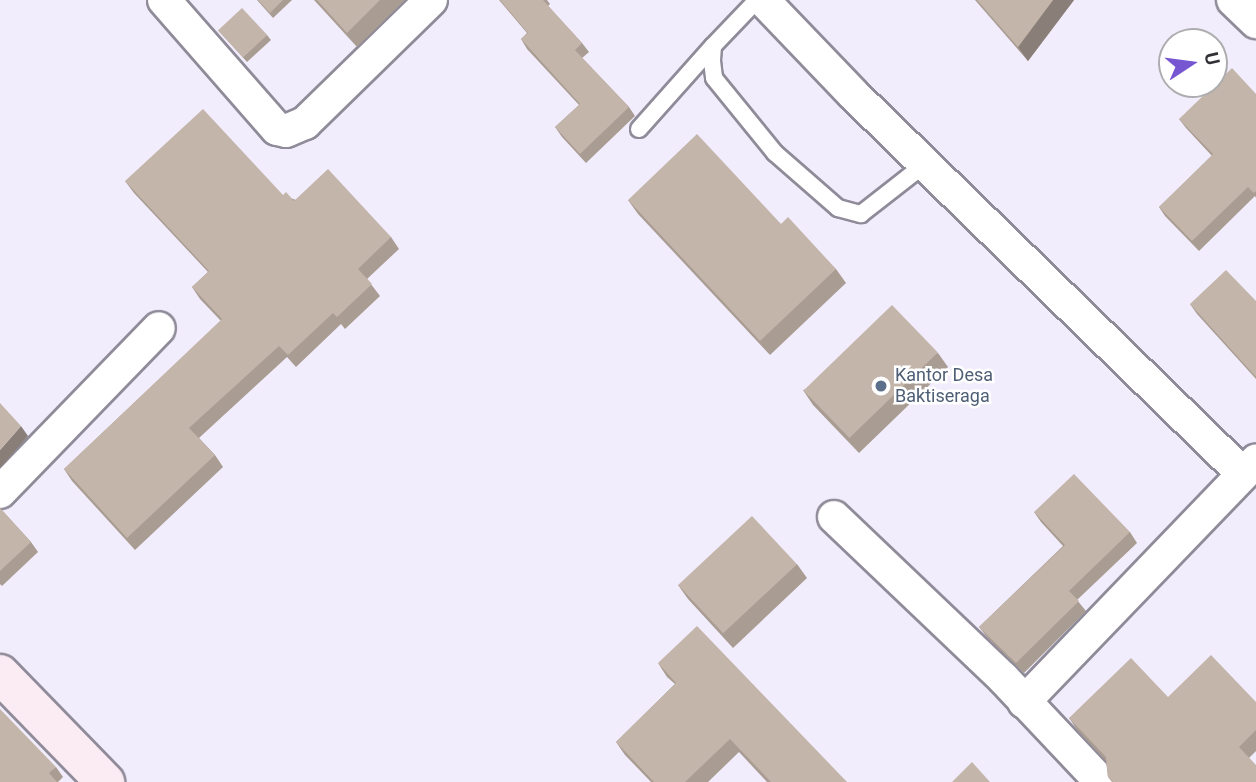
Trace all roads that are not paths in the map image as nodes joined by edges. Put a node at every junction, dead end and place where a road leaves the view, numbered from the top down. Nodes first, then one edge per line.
1 (164, 0) edge
2 (431, 0) edge
3 (760, 0) edge
4 (1233, 0) edge
5 (1256, 22) edge
6 (713, 46) junction
7 (639, 129) dead end
8 (925, 164) junction
9 (159, 328) dead end
10 (1249, 466) edge
11 (0, 492) edge
12 (834, 517) dead end
13 (0, 674) edge
14 (1024, 702) junction
15 (105, 782) edge
16 (1101, 782) edge

1 - 2 street
3 - 6 lane
3 - 8 street
4 - 5 street
6 - 7 lane
6 - 8 lane
8 - 10 street
9 - 11 street
10 - 14 street
12 - 14 street
13 - 15 main road
14 - 16 street

